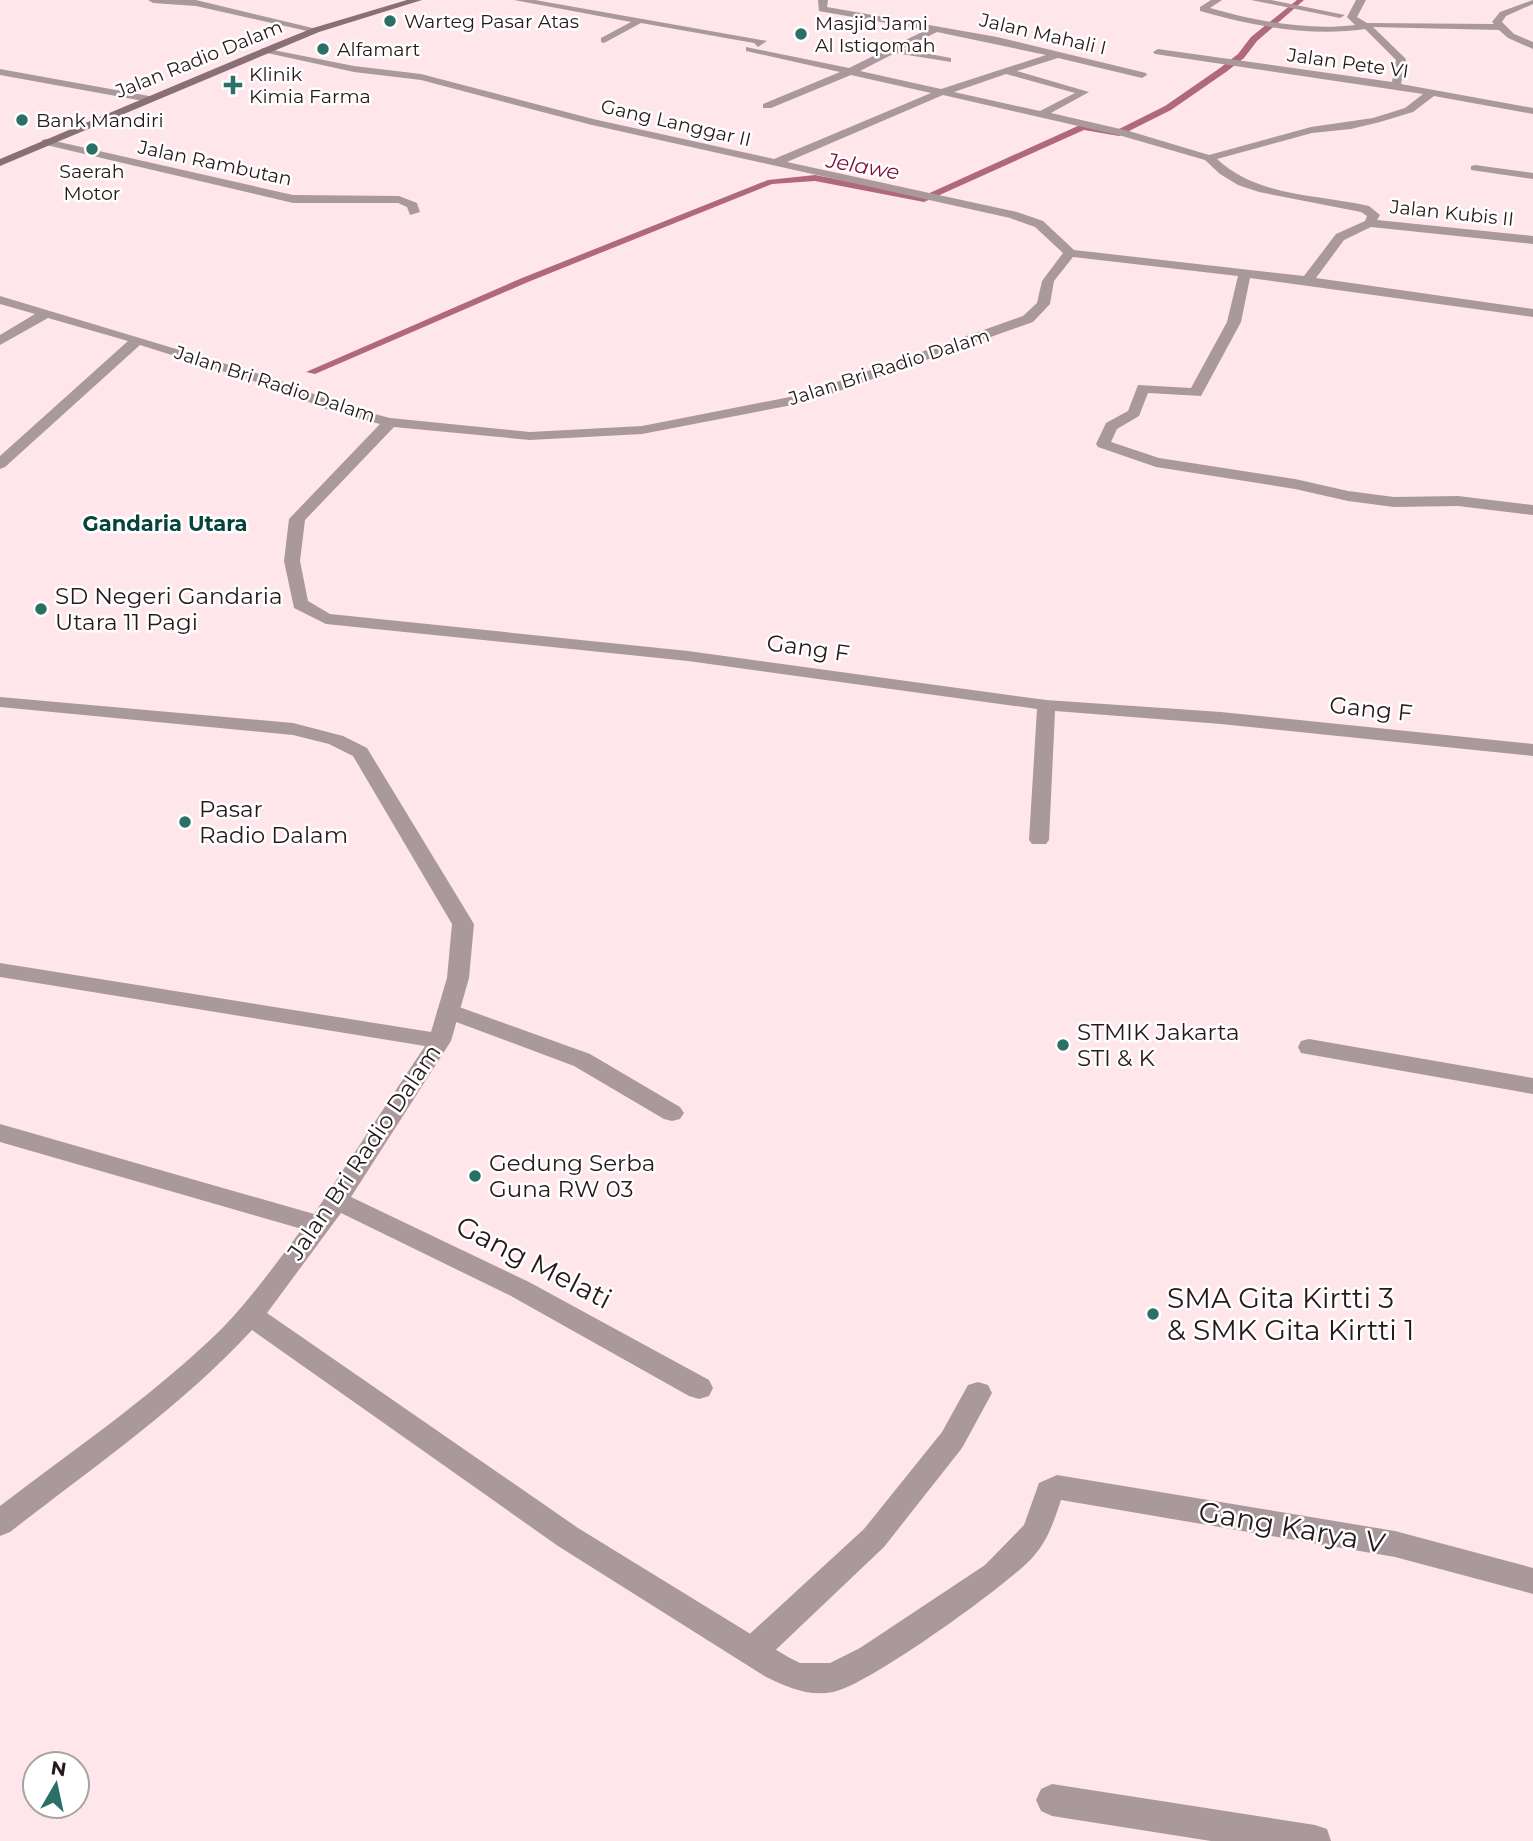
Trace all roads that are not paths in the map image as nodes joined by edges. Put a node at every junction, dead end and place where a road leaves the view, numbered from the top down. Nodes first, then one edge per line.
1 (153, 0) edge
2 (417, 0) edge
3 (519, 0) edge
4 (823, 0) edge
5 (1217, 0) edge
6 (1256, 0) edge
7 (1362, 0) edge
8 (200, 1) edge
9 (1533, 1) edge
10 (1352, 17) junction
11 (639, 21) junction
12 (1367, 26) junction
13 (1500, 27) junction
14 (936, 29) junction
15 (316, 30) junction
16 (604, 40) dead end
17 (1533, 46) edge
18 (893, 50) junction
19 (263, 51) junction
20 (1158, 52) dead end
21 (1057, 54) junction
22 (948, 60) dead end
23 (1005, 71) junction
24 (0, 72) edge
25 (849, 72) junction
26 (1142, 75) dead end
27 (1396, 86) junction
28 (942, 92) junction
29 (1432, 93) junction
30 (149, 99) junction
31 (767, 106) dead end
32 (1533, 111) edge
33 (1042, 114) junction
34 (46, 142) junction
35 (1209, 158) junction
36 (0, 163) edge
37 (774, 163) junction
38 (1475, 168) dead end
39 (1533, 176) edge
40 (414, 212) dead end
41 (1369, 223) junction
42 (1533, 240) edge
43 (1070, 253) junction
44 (1245, 273) junction
45 (1302, 280) junction
46 (0, 300) edge
47 (47, 313) junction
48 (1533, 313) edge
49 (138, 340) junction
50 (0, 341) edge
51 (390, 422) junction
52 (0, 464) edge
53 (1533, 510) edge
54 (0, 702) edge
55 (1046, 705) junction
56 (1533, 750) edge
57 (1039, 840) dead end
58 (0, 970) edge
59 (448, 1011) junction
60 (440, 1041) junction
61 (1309, 1047) dead end
62 (1533, 1086) edge
63 (671, 1113) dead end
64 (0, 1133) edge
65 (335, 1200) junction
66 (320, 1225) junction
67 (250, 1315) junction
68 (699, 1388) dead end
69 (978, 1393) dead end
70 (0, 1523) edge
71 (1533, 1581) edge
72 (753, 1651) junction
73 (1052, 1800) dead end
74 (1315, 1841) edge

1 - 8 street
2 - 15 main road, Jalan Radio Dalam
3 - 11 street
4 - 14 street, Jalan Mahali I
5 - 12 street
6 - 10 street
7 - 10 street
8 - 15 street
9 - 13 street
10 - 12 street
11 - 16 street
11 - 25 street
12 - 13 street
12 - 27 street
13 - 17 street
14 - 18 street
14 - 21 street, Jalan Mahali I
15 - 19 main road, Jalan Radio Dalam
18 - 22 street
18 - 25 street
19 - 30 main road, Jalan Radio Dalam
19 - 37 street, Gang Langgar II
20 - 27 street, Jalan Pete VI
21 - 23 street
21 - 26 street, Jalan Mahali I
23 - 28 street
23 - 33 street
24 - 30 street
25 - 28 street
25 - 31 street
27 - 29 street, Jalan Pete VI
28 - 33 street
28 - 37 street
29 - 32 street, Jalan Pete VI
29 - 35 street
30 - 34 main road, Jalan Radio Dalam
33 - 35 street
34 - 36 main road, Jalan Radio Dalam
34 - 40 street, Jalan Rambutan
35 - 41 street
37 - 43 street, Gang Langgar II
38 - 39 street
41 - 42 street, Jalan Kubis II
41 - 45 street, Jalan Kubis II
43 - 44 street
43 - 51 street, Jalan Bri Radio Dalam
44 - 45 street
44 - 53 street
45 - 48 street
46 - 47 street, Jalan Bri Radio Dalam
47 - 49 street, Jalan Bri Radio Dalam
47 - 50 street
49 - 51 street, Jalan Bri Radio Dalam
49 - 52 street
51 - 55 street, Gang F
54 - 59 street, Jalan Bri Radio Dalam
55 - 56 street, Gang F
55 - 57 street
58 - 60 street
59 - 60 street, Jalan Bri Radio Dalam
59 - 63 street
60 - 65 street, Jalan Bri Radio Dalam
61 - 62 street
64 - 66 street
65 - 66 street, Jalan Bri Radio Dalam
65 - 68 street, Gang Melati
66 - 67 street, Jalan Bri Radio Dalam
67 - 70 street, Jalan Bri Radio Dalam
67 - 72 street
69 - 72 street
71 - 72 street, Gang Karya V
73 - 74 street

